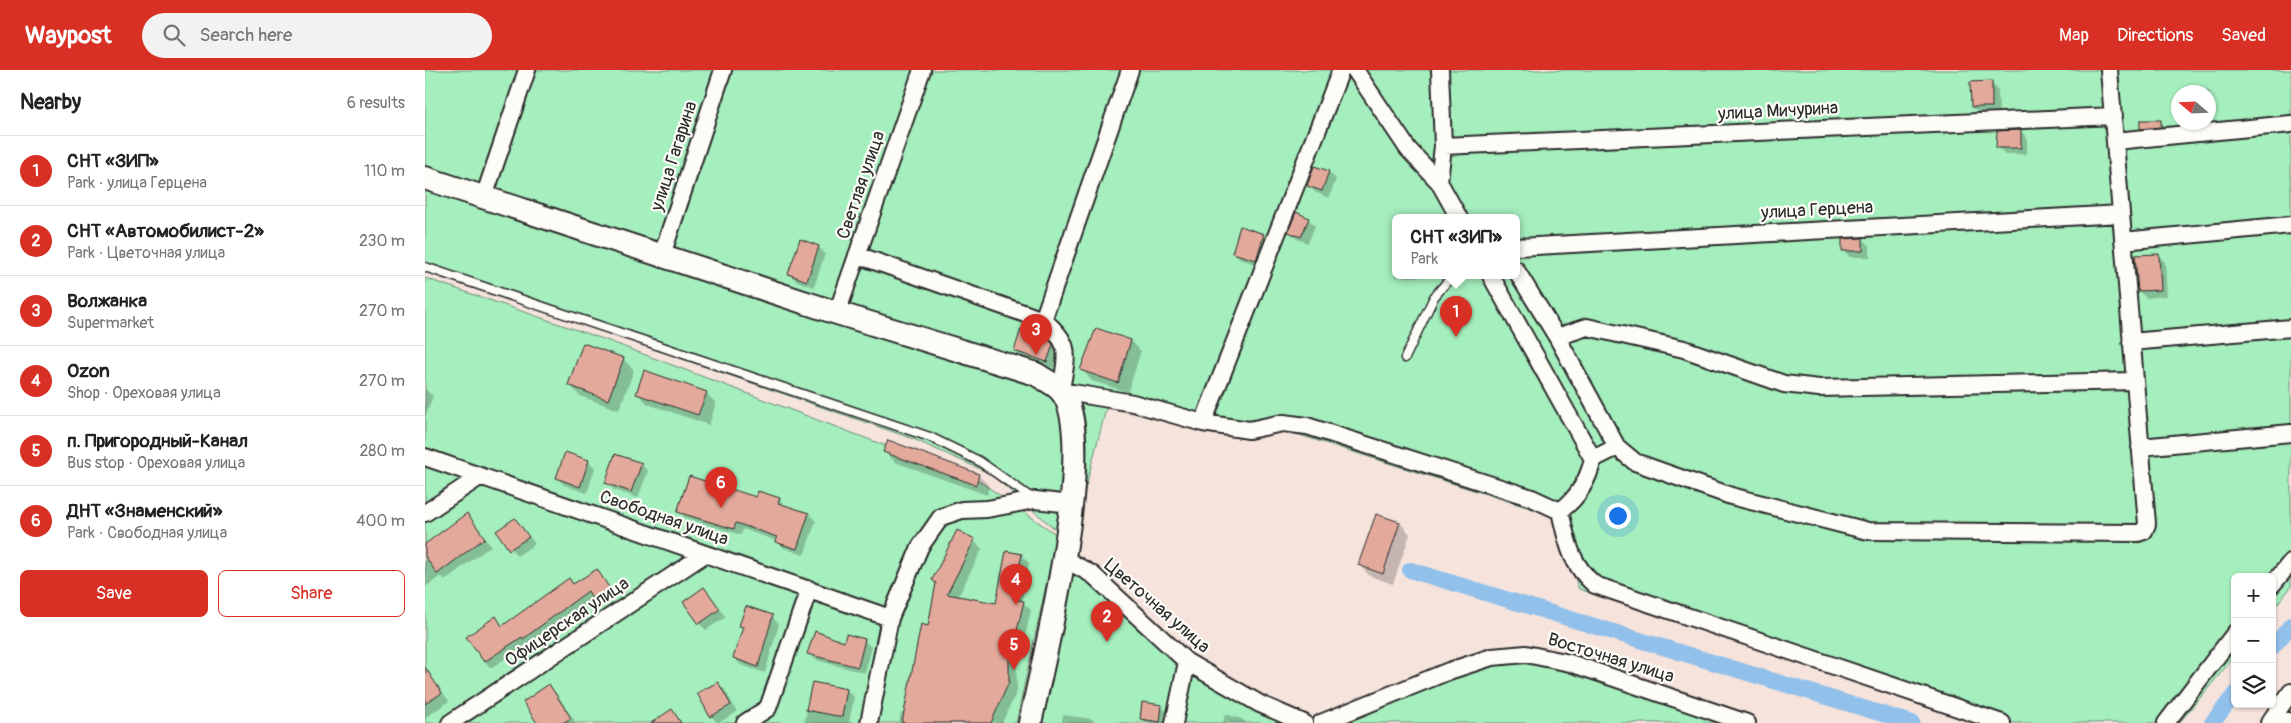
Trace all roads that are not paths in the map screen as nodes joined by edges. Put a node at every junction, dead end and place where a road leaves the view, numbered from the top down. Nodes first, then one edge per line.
1 (527, 70) edge
2 (723, 70) edge
3 (922, 70) edge
4 (1131, 70) edge
5 (1341, 70) edge
6 (1355, 70) edge
7 (1440, 70) edge
8 (2109, 70) edge
9 (2114, 116) junction
10 (2291, 124) edge
11 (2115, 141) junction
12 (1443, 146) junction
13 (425, 178) edge
14 (1439, 182) junction
15 (484, 197) junction
16 (1457, 214) edge
17 (2121, 214) junction
18 (2291, 225) edge
19 (2123, 241) junction
20 (1520, 247) edge
21 (662, 255) junction
22 (857, 255) junction
23 (425, 267) edge
24 (1520, 277) edge
25 (1449, 279) edge
26 (1493, 279) edge
27 (837, 313) junction
28 (1043, 320) junction
29 (2291, 328) edge
30 (1557, 337) junction
31 (2131, 342) junction
32 (1405, 358) dead end
33 (2135, 381) junction
34 (1061, 391) junction
35 (1203, 423) junction
36 (2291, 433) edge
37 (2140, 446) junction
38 (1617, 447) junction
39 (425, 457) edge
40 (1593, 459) junction
41 (481, 476) junction
42 (1035, 500) junction
43 (1071, 504) junction
44 (1560, 511) junction
45 (425, 513) edge
46 (705, 554) junction
47 (1065, 559) junction
48 (2291, 562) edge
49 (2276, 580) edge
50 (809, 589) junction
51 (890, 618) junction
52 (2231, 638) edge
53 (1187, 662) junction
54 (2291, 692) edge
55 (2271, 719) edge
56 (2291, 722) edge
57 (450, 723) edge
58 (745, 723) edge
59 (869, 723) edge
60 (1030, 723) edge
61 (1174, 723) edge
62 (1304, 723) edge
63 (1321, 723) edge
64 (1747, 723) edge
65 (2002, 723) edge
66 (2165, 723) edge

1 - 15 street
2 - 21 street, улица Гагарина
3 - 22 street, Светлая улица
4 - 28 street
5 - 35 street
6 - 14 street
7 - 12 street
8 - 9 street
9 - 11 street
9 - 12 street, улица Мичурина
10 - 11 street
11 - 17 street
12 - 14 street
13 - 15 street
14 - 16 street
15 - 21 street
17 - 19 street
17 - 20 street, улица Герцена
18 - 19 street
19 - 31 street
21 - 27 street
22 - 27 street, Светлая улица
22 - 28 street
23 - 42 lane
24 - 30 street
25 - 32 lane
26 - 40 street
27 - 34 street
28 - 34 street
29 - 31 street
30 - 33 street
30 - 38 street
31 - 33 street
33 - 37 street
34 - 35 street
34 - 43 street
35 - 44 street
36 - 37 street
37 - 38 street
38 - 40 street
39 - 41 street, Свободная улица
40 - 44 street
41 - 45 street
41 - 46 street, Свободная улица
42 - 43 street
42 - 51 street
43 - 47 street
44 - 65 street
46 - 50 street, Свободная улица
46 - 57 street, Офицерская улица
47 - 53 street, Цветочная улица
47 - 60 street
48 - 49 street
50 - 51 street, Свободная улица
50 - 58 street
51 - 59 street
52 - 66 street
53 - 61 street
53 - 62 street, Цветочная улица
54 - 55 street
55 - 56 street
63 - 64 street, Восточная улица

